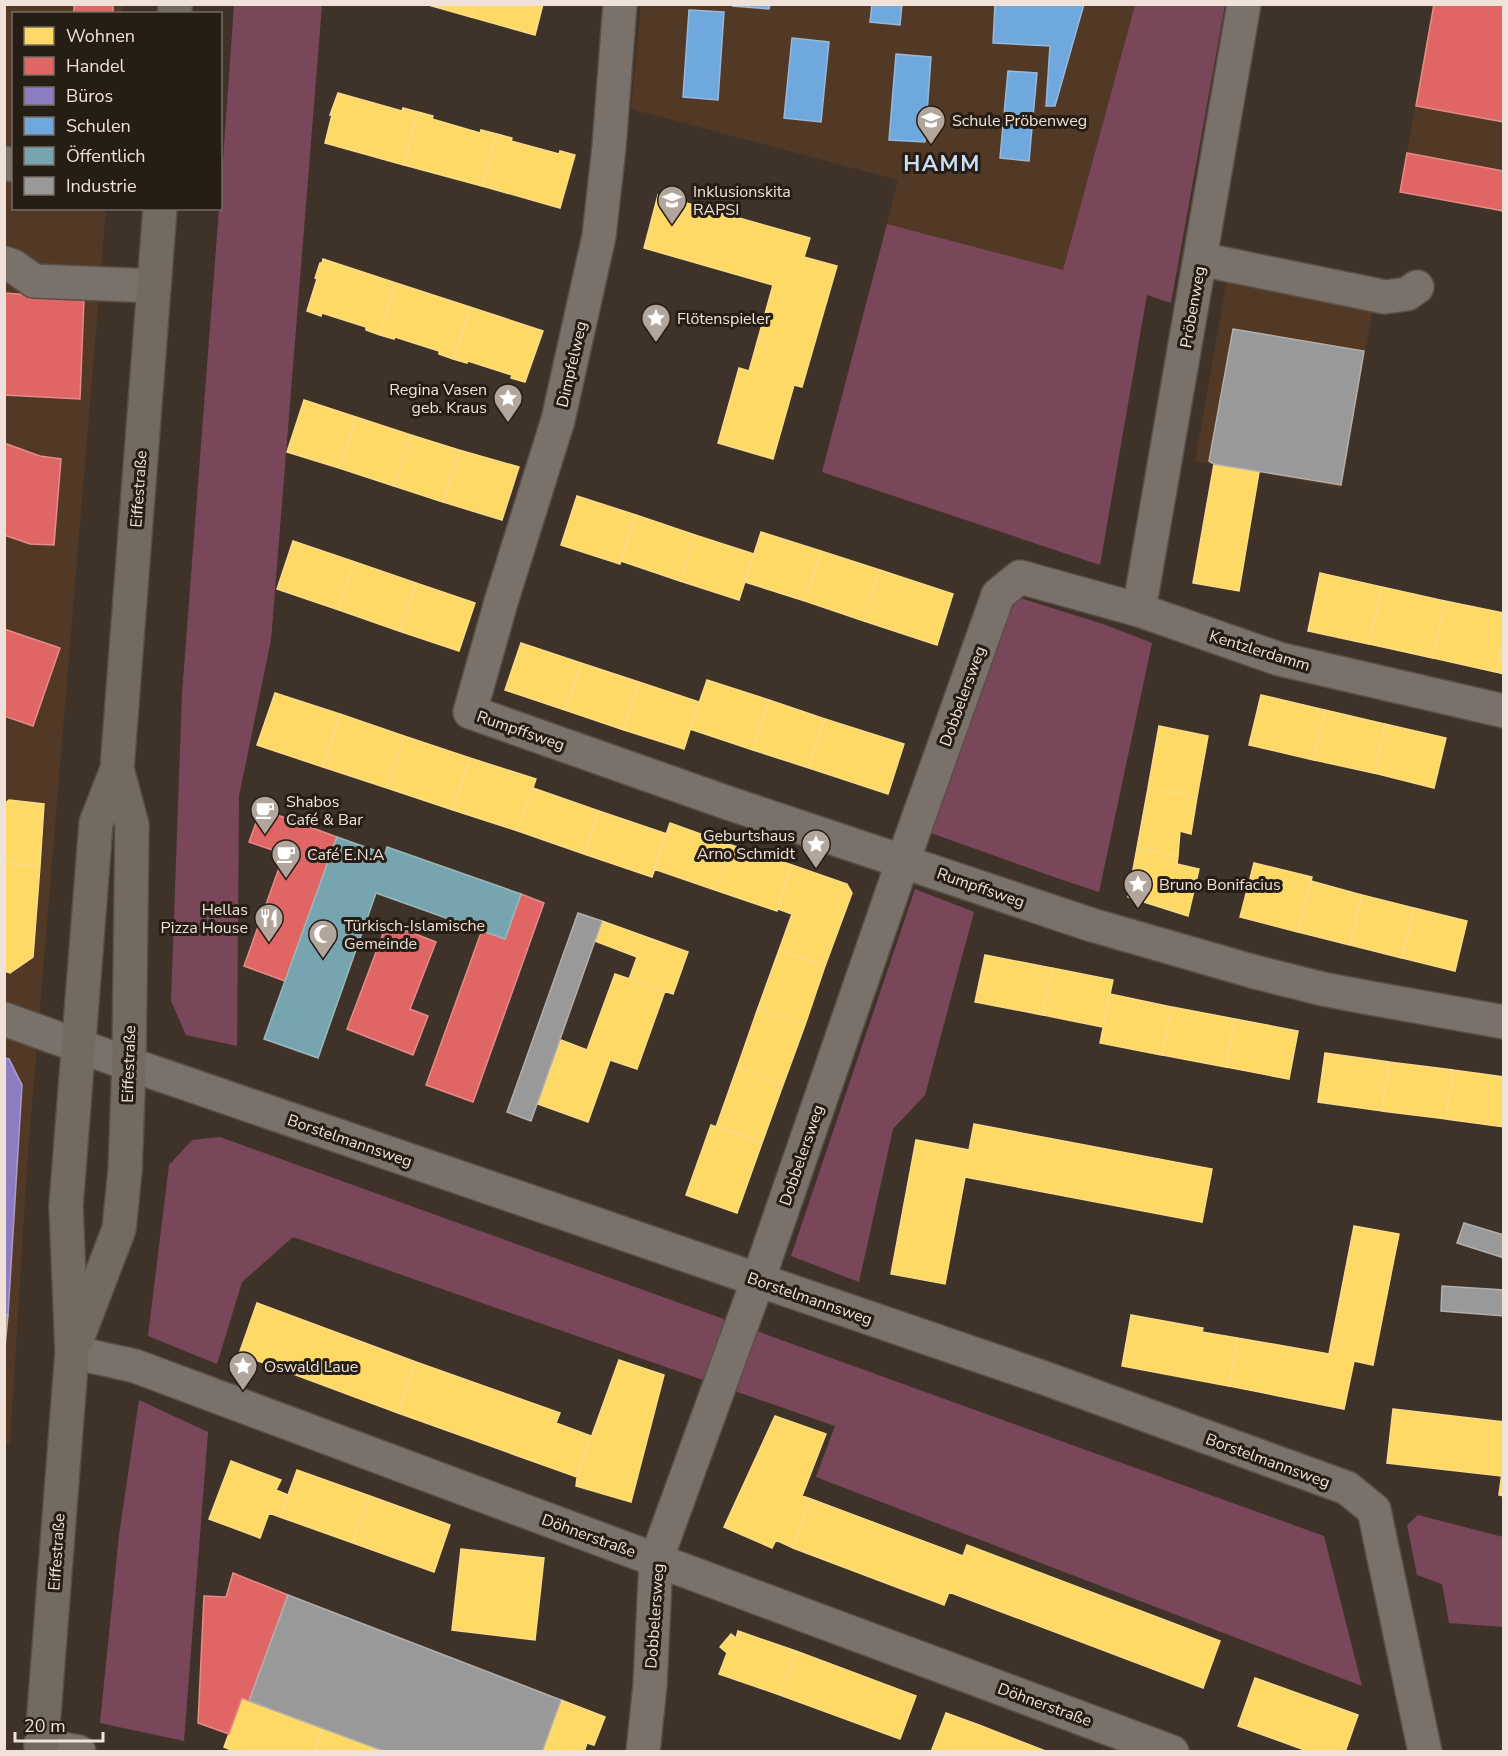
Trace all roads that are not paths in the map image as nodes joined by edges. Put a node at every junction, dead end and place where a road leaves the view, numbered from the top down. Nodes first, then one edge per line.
1 (620, 4) edge
2 (1244, 4) edge
3 (160, 210) edge
4 (1200, 259) junction
5 (4, 263) edge
6 (154, 286) junction
7 (1418, 287) dead end
8 (1020, 577) joint
9 (1139, 610) junction
10 (1503, 711) edge
11 (470, 712) joint
12 (117, 769) junction
13 (903, 861) junction
14 (4, 1019) edge
15 (1503, 1022) edge
16 (79, 1046) junction
17 (129, 1064) junction
18 (758, 1280) junction
19 (72, 1352) junction
20 (656, 1560) junction
21 (41, 1748) edge
22 (79, 1752) edge
23 (643, 1752) edge
24 (1172, 1752) edge
25 (1425, 1752) edge

1 - 11 street, Dimpfelweg
2 - 4 street, Pröbenweg
3 - 6 main road, Eiffestraße
4 - 7 street
4 - 9 street, Pröbenweg
5 - 6 street
6 - 12 main road, Eiffestraße
8 - 9 street, Kentzlerdamm
8 - 13 street, Dobbelersweg
9 - 10 street, Kentzlerdamm
11 - 13 street, Rumpffsweg
12 - 16 main road, Eiffestraße
12 - 17 main road, Eiffestraße
13 - 15 street, Rumpffsweg
13 - 18 street, Dobbelersweg
14 - 16 street, Borstelmannsweg
16 - 17 street, Borstelmannsweg
16 - 19 main road, Eiffestraße
17 - 18 street, Borstelmannsweg
17 - 19 main road, Eiffestraße
18 - 20 street, Dobbelersweg
18 - 25 street, Borstelmannsweg
19 - 20 street, Döhnerstraße
19 - 21 main road, Eiffestraße
20 - 23 street, Dobbelersweg
20 - 24 street, Döhnerstraße
21 - 22 street

